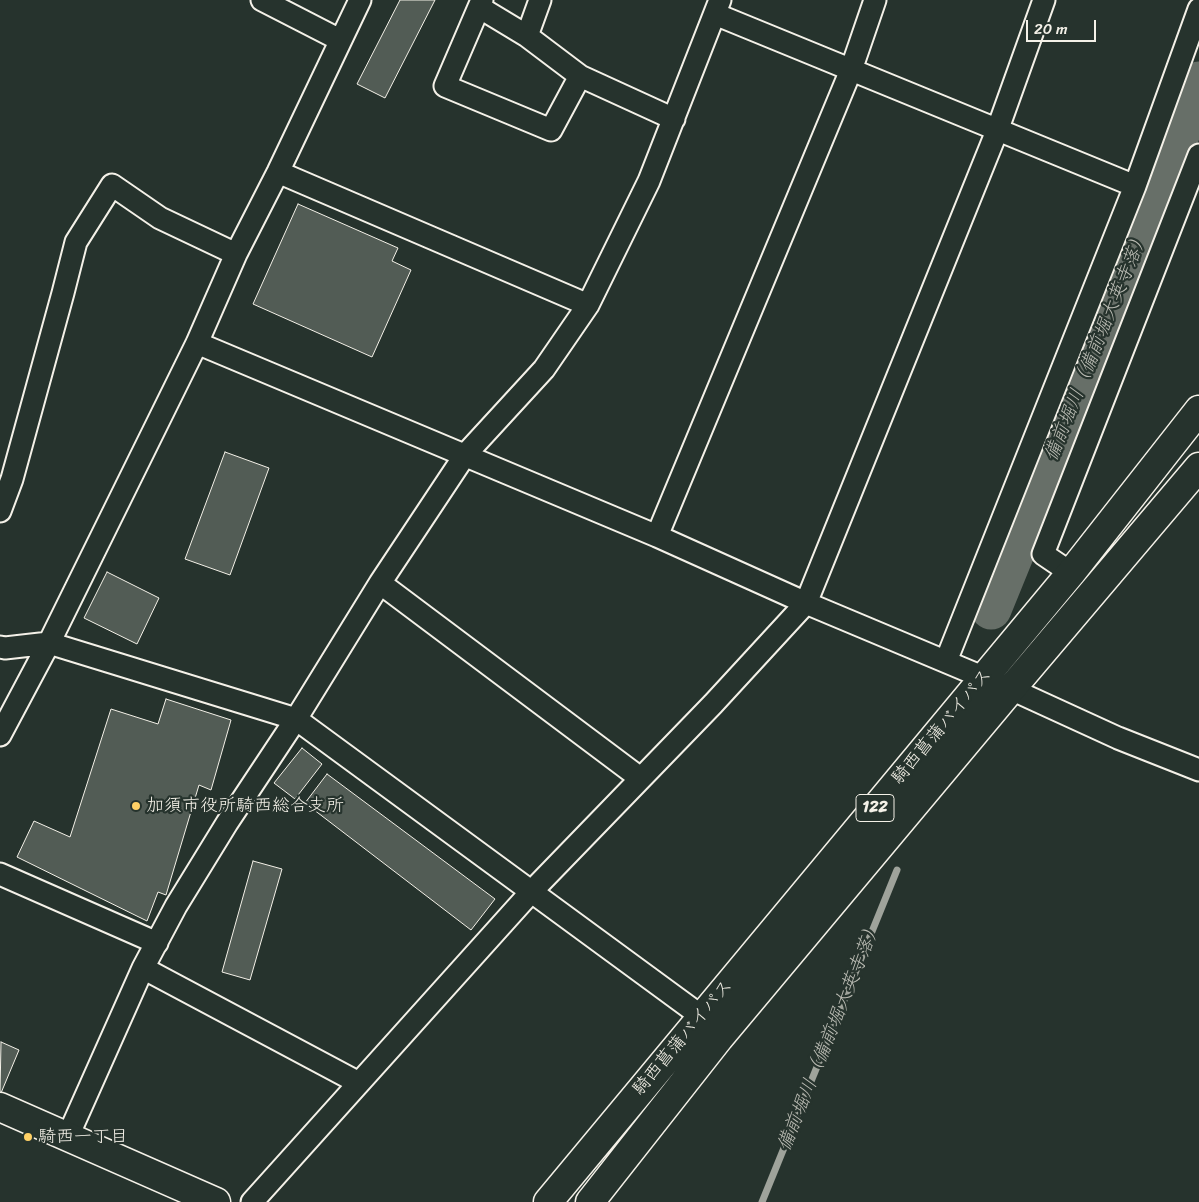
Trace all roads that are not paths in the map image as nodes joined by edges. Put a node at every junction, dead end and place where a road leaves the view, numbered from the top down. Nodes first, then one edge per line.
1 (262, 0) edge
2 (360, 0) edge
3 (540, 0) edge
4 (875, 0) edge
5 (1044, 0) edge
6 (481, 4) edge
7 (717, 7) edge
8 (1199, 9) edge
9 (527, 36) junction
10 (340, 40) junction
11 (851, 70) junction
12 (580, 76) junction
13 (674, 119) junction
14 (997, 131) junction
15 (1199, 155) edge
16 (278, 172) junction
17 (1135, 186) junction
18 (236, 254) junction
19 (588, 305) junction
20 (197, 343) junction
21 (1199, 410) edge
22 (465, 456) junction
23 (1199, 467) edge
24 (0, 510) edge
25 (658, 536) junction
26 (1071, 573) junction
27 (380, 583) junction
28 (806, 603) junction
29 (49, 643) junction
30 (0, 647) edge
31 (946, 661) junction
32 (983, 678) junction
33 (1011, 689) junction
34 (296, 720) junction
35 (0, 735) edge
36 (1199, 770) edge
37 (640, 778) junction
38 (0, 874) edge
39 (532, 892) junction
40 (157, 944) junction
41 (143, 968) junction
42 (701, 1016) junction
43 (359, 1083) junction
44 (0, 1107) edge
45 (68, 1136) junction
46 (216, 1202) edge
47 (252, 1202) edge
48 (548, 1202) edge
49 (590, 1202) edge

1 - 10 street
2 - 10 street
3 - 9 street
4 - 11 street
5 - 14 street
6 - 9 street
6 - 12 street
7 - 11 street
7 - 13 street
8 - 17 street
9 - 12 street
10 - 16 street
11 - 14 street
11 - 25 street
12 - 13 street
13 - 19 street
14 - 17 street
14 - 28 street
15 - 26 street
16 - 18 street
16 - 19 street
17 - 31 street
18 - 20 street
18 - 24 street
19 - 22 street
20 - 22 street
20 - 29 street
21 - 26 main road, 騎西菖蒲バイパス / 122
22 - 25 street
22 - 27 street
23 - 33 main road, 騎西菖蒲バイパス / 122
25 - 28 street
26 - 32 main road, 騎西菖蒲バイパス / 122
27 - 34 street
27 - 37 street
28 - 31 street
28 - 37 street
29 - 30 street
29 - 34 street
29 - 35 street
31 - 32 street
32 - 33 street
32 - 42 main road, 騎西菖蒲バイパス / 122
33 - 36 street
33 - 49 main road, 騎西菖蒲バイパス / 122
34 - 39 street
34 - 40 street
37 - 39 street
38 - 40 street
39 - 42 street
39 - 43 street
40 - 41 street
41 - 43 street
41 - 45 street
42 - 48 main road, 騎西菖蒲バイパス / 122
43 - 47 street
44 - 45 main road
45 - 46 main road

